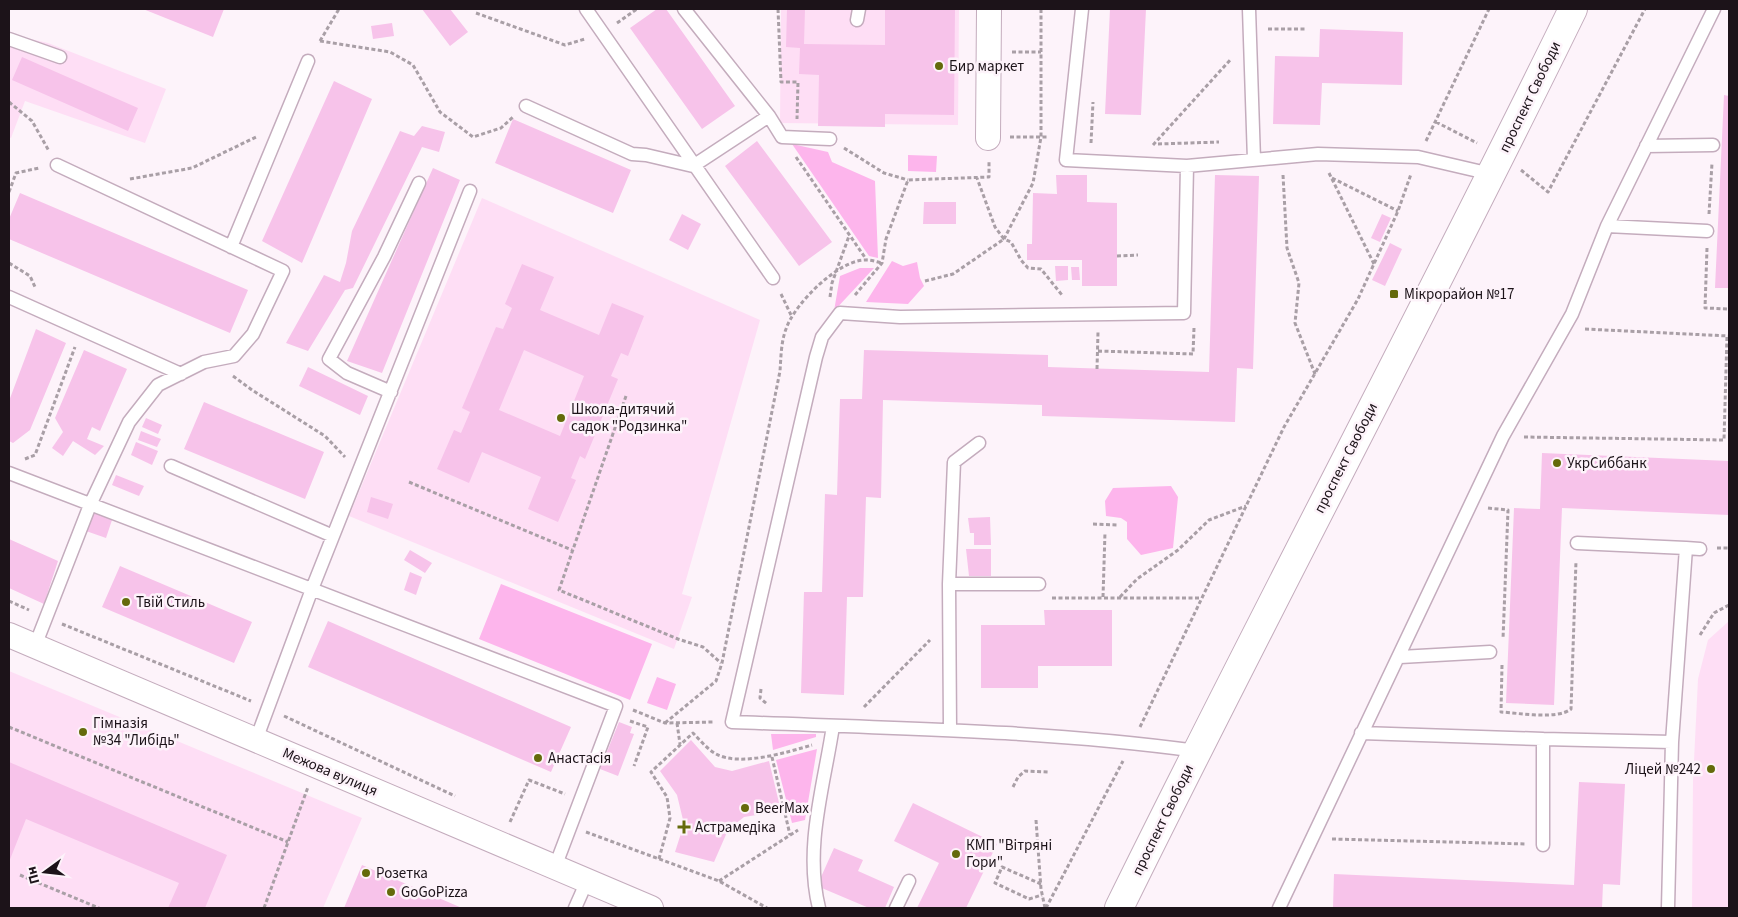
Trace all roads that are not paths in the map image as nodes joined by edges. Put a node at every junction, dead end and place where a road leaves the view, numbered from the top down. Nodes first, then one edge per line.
1 (586, 9) edge
2 (684, 9) edge
3 (989, 9) edge
4 (1082, 9) edge
5 (1249, 9) edge
6 (1573, 9) edge
7 (1714, 9) edge
8 (9, 39) edge
9 (60, 57) dead end
10 (308, 61) road end
11 (526, 106) road end
12 (769, 116) junction
13 (988, 138) road end
14 (830, 139) road end
15 (1713, 145) dead end
16 (1646, 146) junction
17 (1254, 160) junction
18 (56, 165) road end
19 (693, 166) junction
20 (1187, 166) junction
21 (1491, 174) junction
22 (420, 183) dead end
23 (470, 192) dead end
24 (1607, 226) junction
25 (1708, 232) dead end
26 (231, 247) junction
27 (773, 278) road end
28 (9, 297) edge
29 (181, 374) junction
30 (391, 392) junction
31 (979, 443) dead end
32 (172, 466) dead end
33 (9, 473) edge
34 (90, 505) junction
35 (333, 536) junction
36 (1577, 543) road end
37 (1686, 548) junction
38 (1700, 549) dead end
39 (949, 584) junction
40 (1039, 584) dead end
41 (312, 590) junction
42 (9, 635) edge
43 (35, 646) junction
44 (1496, 652) road end
45 (1400, 657) junction
46 (833, 726) junction
47 (950, 729) junction
48 (1361, 733) junction
49 (1544, 739) junction
50 (256, 740) junction
51 (1672, 742) junction
52 (1197, 750) junction
53 (1543, 846) road end
54 (555, 867) junction
55 (587, 881) junction
56 (909, 881) dead end
57 (575, 908) edge
58 (651, 908) edge
59 (819, 908) edge
60 (896, 908) edge
61 (1119, 908) edge
62 (1279, 908) edge
63 (1668, 908) edge

1 - 19 lane
2 - 12 lane
3 - 13 street
4 - 20 lane
5 - 17 lane
6 - 21 street, проспект Свободи
7 - 16 lane
8 - 9 lane
10 - 26 lane
11 - 19 lane
12 - 14 lane
12 - 19 lane
15 - 16 lane
16 - 24 lane
17 - 20 lane
17 - 21 lane
18 - 26 lane
19 - 27 lane
20 - 46 lane
21 - 52 street, проспект Свободи
22 - 30 lane
23 - 30 lane
24 - 25 lane
24 - 45 lane
26 - 29 lane
28 - 29 lane
29 - 34 lane
30 - 35 lane
31 - 39 lane
32 - 35 lane
33 - 34 lane
34 - 41 lane
34 - 43 lane
35 - 41 lane
36 - 37 lane
37 - 38 lane
37 - 51 lane
39 - 40 lane
39 - 47 lane
41 - 50 lane
41 - 54 lane
42 - 43 street, Межова вулиця
43 - 50 street, Межова вулиця
44 - 45 lane
45 - 48 lane
46 - 47 lane
46 - 59 lane
47 - 52 lane
48 - 49 lane
48 - 62 lane
49 - 51 lane
49 - 53 lane
50 - 54 street, Межова вулиця
51 - 63 lane
52 - 61 street, проспект Свободи
54 - 55 street, Межова вулиця
55 - 57 lane
55 - 58 street, Межова вулиця
56 - 60 lane

